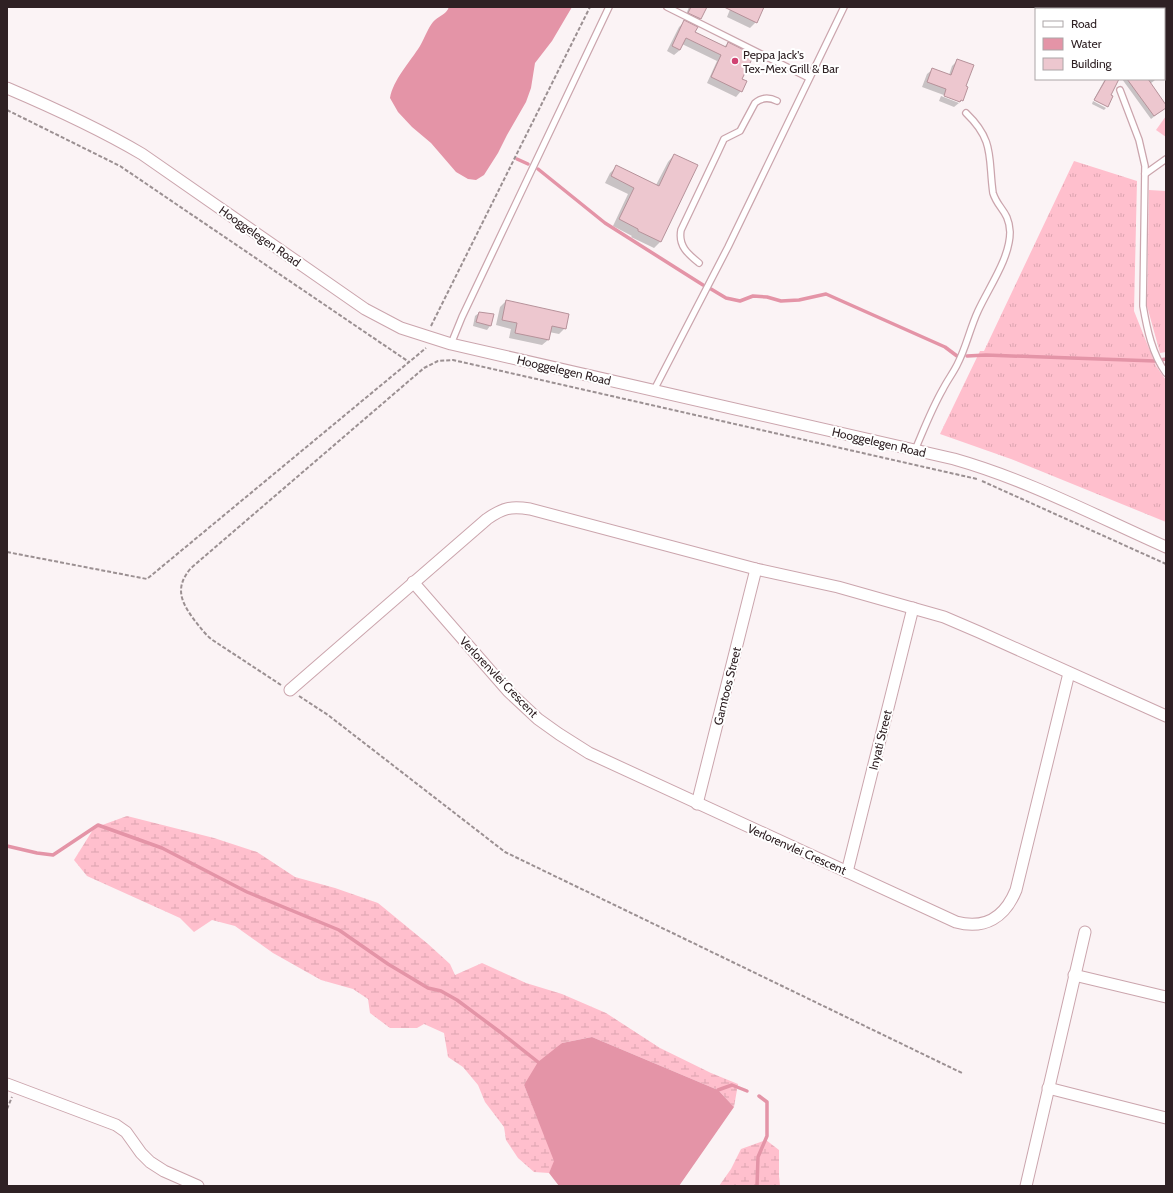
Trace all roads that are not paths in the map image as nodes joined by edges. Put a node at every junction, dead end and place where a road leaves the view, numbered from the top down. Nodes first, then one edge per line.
1 (609, 7) edge
2 (667, 7) edge
3 (844, 7) edge
4 (810, 78) junction
5 (7, 88) edge
6 (1120, 90) dead end
7 (777, 101) dead end
8 (966, 113) dead end
9 (1166, 159) edge
10 (1145, 174) junction
11 (699, 264) dead end
12 (452, 344) junction
13 (1166, 373) edge
14 (654, 390) junction
15 (915, 450) junction
16 (1166, 547) edge
17 (756, 569) junction
18 (413, 582) junction
19 (913, 608) junction
20 (1069, 672) junction
21 (290, 690) road end
22 (1166, 716) edge
23 (697, 804) junction
24 (847, 872) junction
25 (1085, 932) dead end
26 (1074, 975) junction
27 (1166, 997) edge
28 (7, 1084) edge
29 (1048, 1088) junction
30 (1166, 1118) edge
31 (198, 1186) edge
32 (1026, 1186) edge

1 - 12 lane
2 - 4 lane
3 - 4 lane
4 - 14 lane
5 - 12 street, Hooggelegen Road
6 - 10 lane
7 - 11 lane
8 - 15 lane
9 - 10 lane
10 - 13 lane
12 - 14 street, Hooggelegen Road
14 - 15 street, Hooggelegen Road
15 - 16 street, Hooggelegen Road
17 - 18 street
17 - 19 street
17 - 23 street, Gamtoos Street
18 - 21 street
18 - 23 street, Verlorenvlei Crescent
19 - 20 street
19 - 24 street, Inyati Street
20 - 22 street
20 - 24 street, Verlorenvlei Crescent
23 - 24 street, Verlorenvlei Crescent
25 - 26 street
26 - 27 street
26 - 29 street
28 - 31 street
29 - 30 street
29 - 32 street

